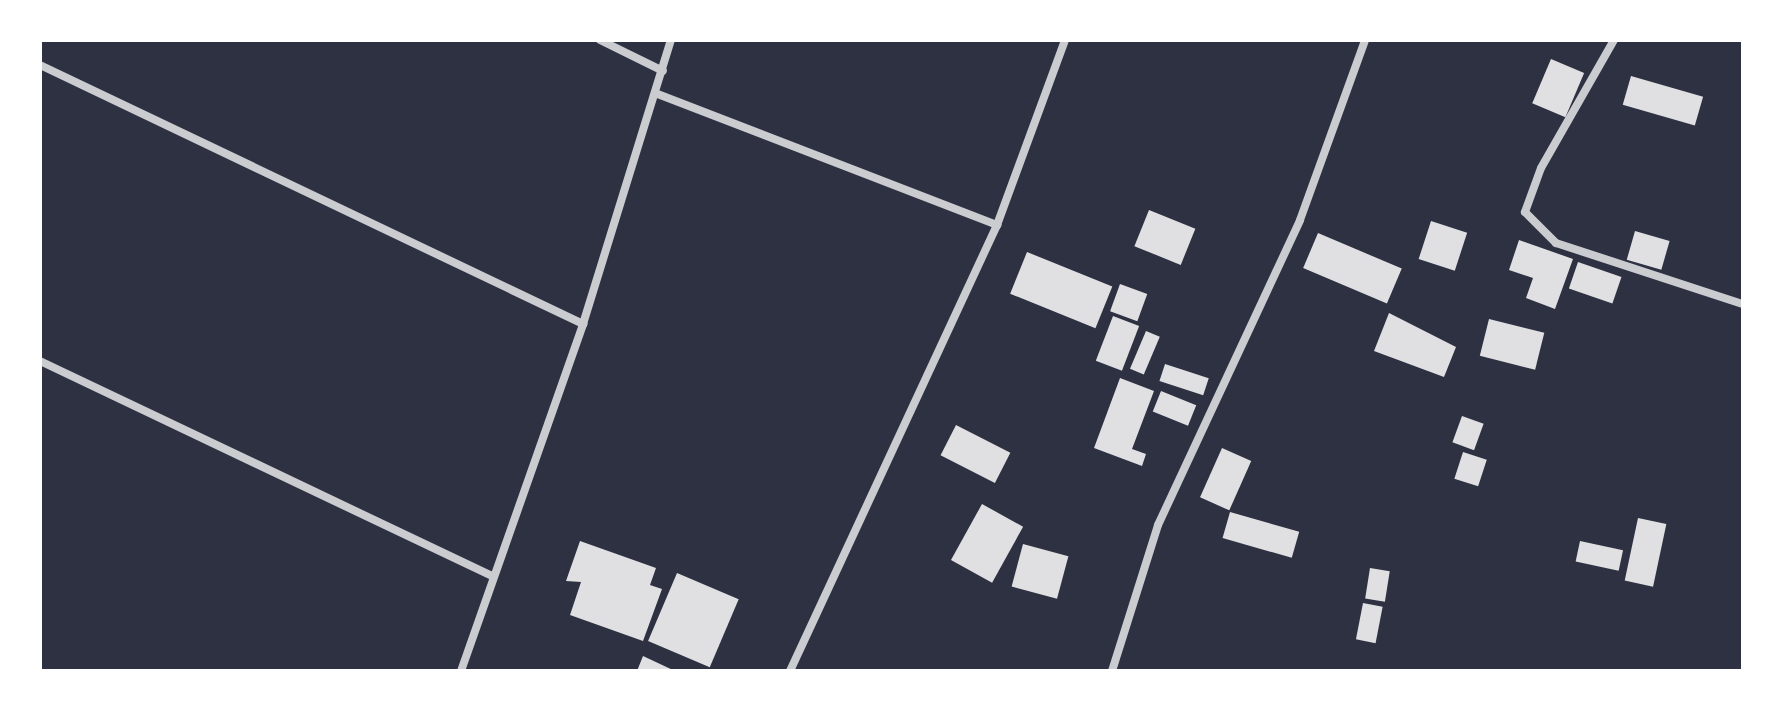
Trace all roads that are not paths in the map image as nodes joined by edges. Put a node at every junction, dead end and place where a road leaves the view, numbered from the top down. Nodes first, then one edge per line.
1 (600, 40) edge
2 (671, 40) edge
3 (1065, 40) edge
4 (1365, 40) edge
5 (1614, 40) edge
6 (40, 65) edge
7 (663, 71) junction
8 (655, 93) junction
9 (997, 225) junction
10 (1743, 304) edge
11 (583, 324) junction
12 (40, 361) edge
13 (492, 576) junction
14 (461, 671) edge
15 (790, 671) edge
16 (1112, 671) edge

1 - 7 street
2 - 7 street
3 - 9 street
4 - 16 street
5 - 10 street
6 - 11 street
7 - 8 street
8 - 9 street
8 - 11 street
9 - 15 street
11 - 13 street
12 - 13 street
13 - 14 street

